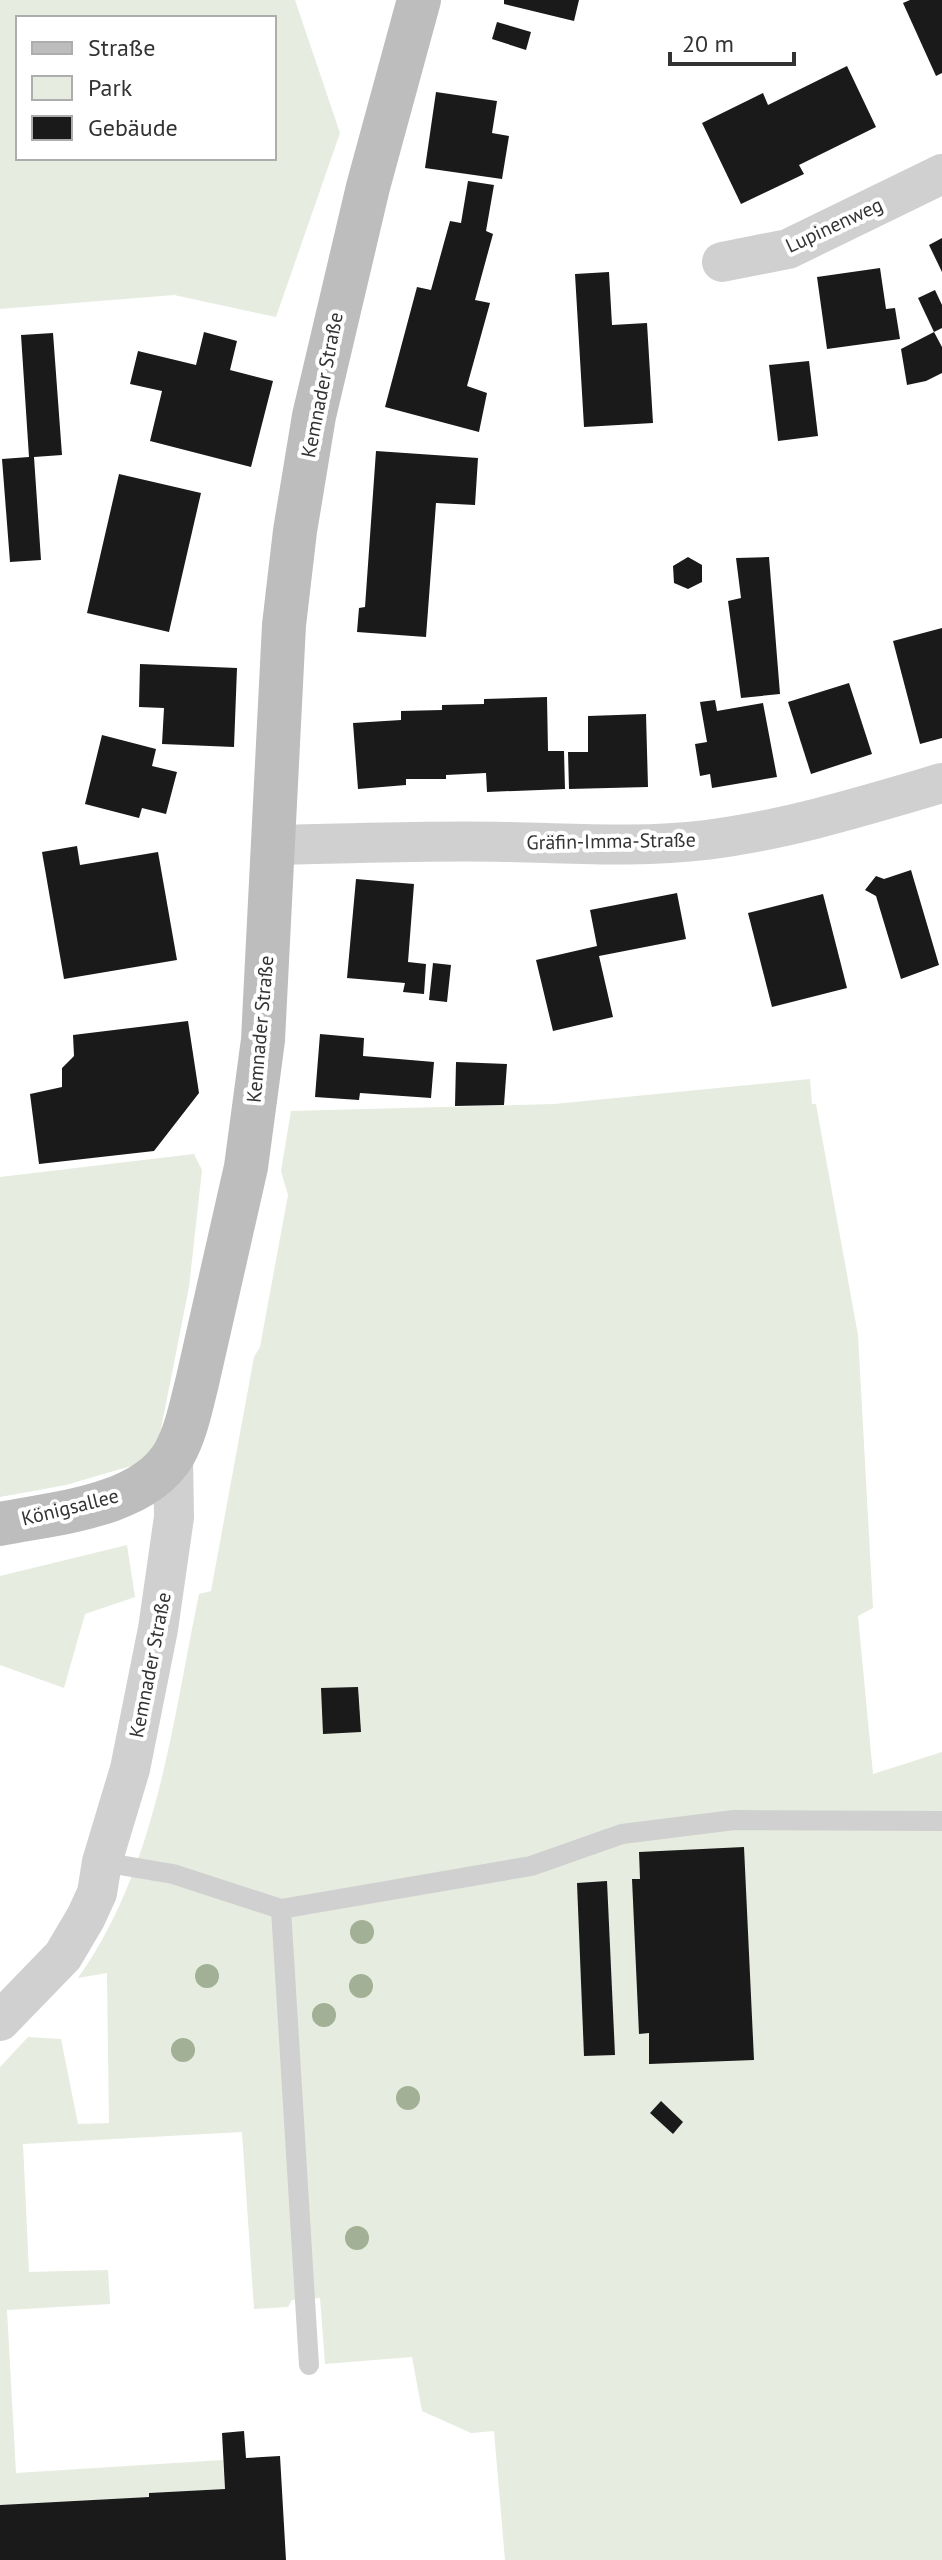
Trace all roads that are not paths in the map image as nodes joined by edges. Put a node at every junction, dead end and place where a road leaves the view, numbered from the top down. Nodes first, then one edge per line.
1 (419, 0) edge
2 (942, 174) edge
3 (722, 262) dead end
4 (942, 783) edge
5 (274, 845) junction
6 (173, 1455) junction
7 (0, 1524) edge
8 (942, 1821) edge
9 (102, 1862) junction
10 (281, 1909) junction
11 (0, 2021) edge
12 (309, 2365) dead end

1 - 5 main road, Kemnader Straße
2 - 3 street, Lupinenweg
4 - 5 street, Gräfin-Imma-Straße
5 - 6 main road, Kemnader Straße
6 - 7 main road, Königsallee
6 - 9 street, Kemnader Straße
8 - 10 lane
9 - 10 lane
9 - 11 street, Kemnader Straße
10 - 12 lane

